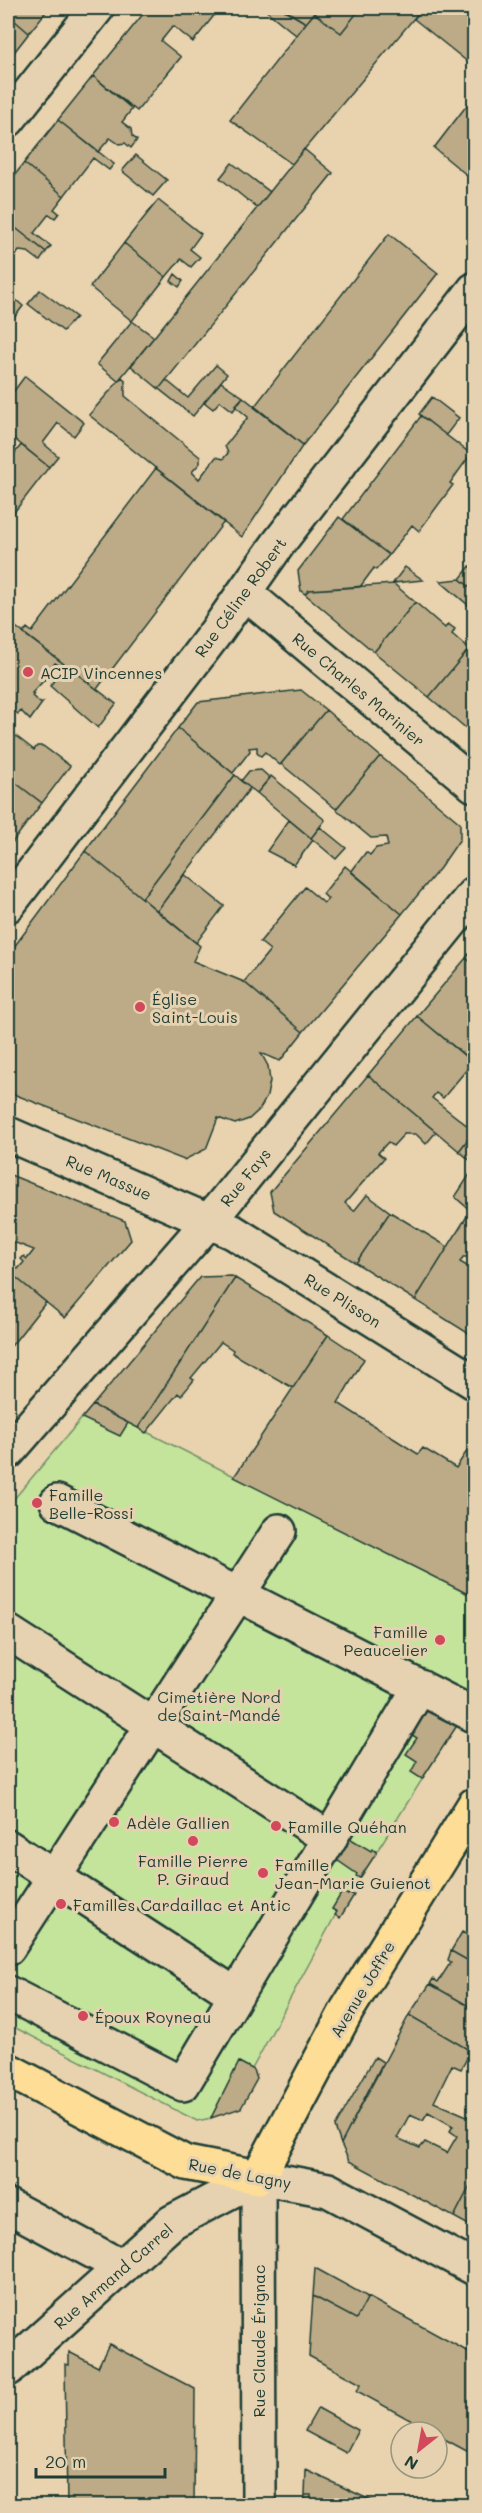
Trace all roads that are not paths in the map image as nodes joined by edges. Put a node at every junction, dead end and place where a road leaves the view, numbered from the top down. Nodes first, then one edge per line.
1 (97, 8) edge
2 (8, 120) edge
3 (474, 290) edge
4 (244, 592) junction
5 (474, 785) edge
6 (474, 894) edge
7 (8, 905) edge
8 (8, 1134) edge
9 (210, 1220) junction
10 (474, 1382) edge
11 (8, 1452) edge
12 (57, 1502) dead end
13 (279, 1531) dead end
14 (237, 1594) junction
15 (8, 1632) edge
16 (420, 1687) junction
17 (474, 1715) edge
18 (152, 1725) junction
19 (474, 1805) edge
20 (330, 1839) junction
21 (8, 1847) edge
22 (53, 1876) junction
23 (8, 1948) edge
24 (8, 1993) edge
25 (236, 1995) junction
26 (8, 2070) edge
27 (258, 2177) junction
28 (8, 2206) edge
29 (122, 2266) junction
30 (474, 2268) edge
31 (8, 2369) edge
32 (259, 2505) edge

1 - 2 street
3 - 4 street, Rue Céline Robert
4 - 5 street, Rue Charles Marinier
4 - 7 street, Rue Céline Robert
6 - 9 street, Rue Fays
8 - 9 street, Rue Massue
9 - 10 street, Rue Plisson
9 - 11 street, Rue Fays
12 - 14 street
13 - 14 street
14 - 16 street
14 - 18 street
15 - 18 street
16 - 17 street
16 - 20 street
18 - 20 street
18 - 22 street
19 - 27 main road, Avenue Joffre
20 - 25 street
21 - 22 street
22 - 23 street
22 - 25 street
24 - 25 street
26 - 27 main road, Rue de Lagny
27 - 29 street, Rue Armand Carrel
27 - 30 street, Rue de Lagny
27 - 32 street, Rue Claude Érignac
28 - 29 street
29 - 31 street, Rue Armand Carrel

